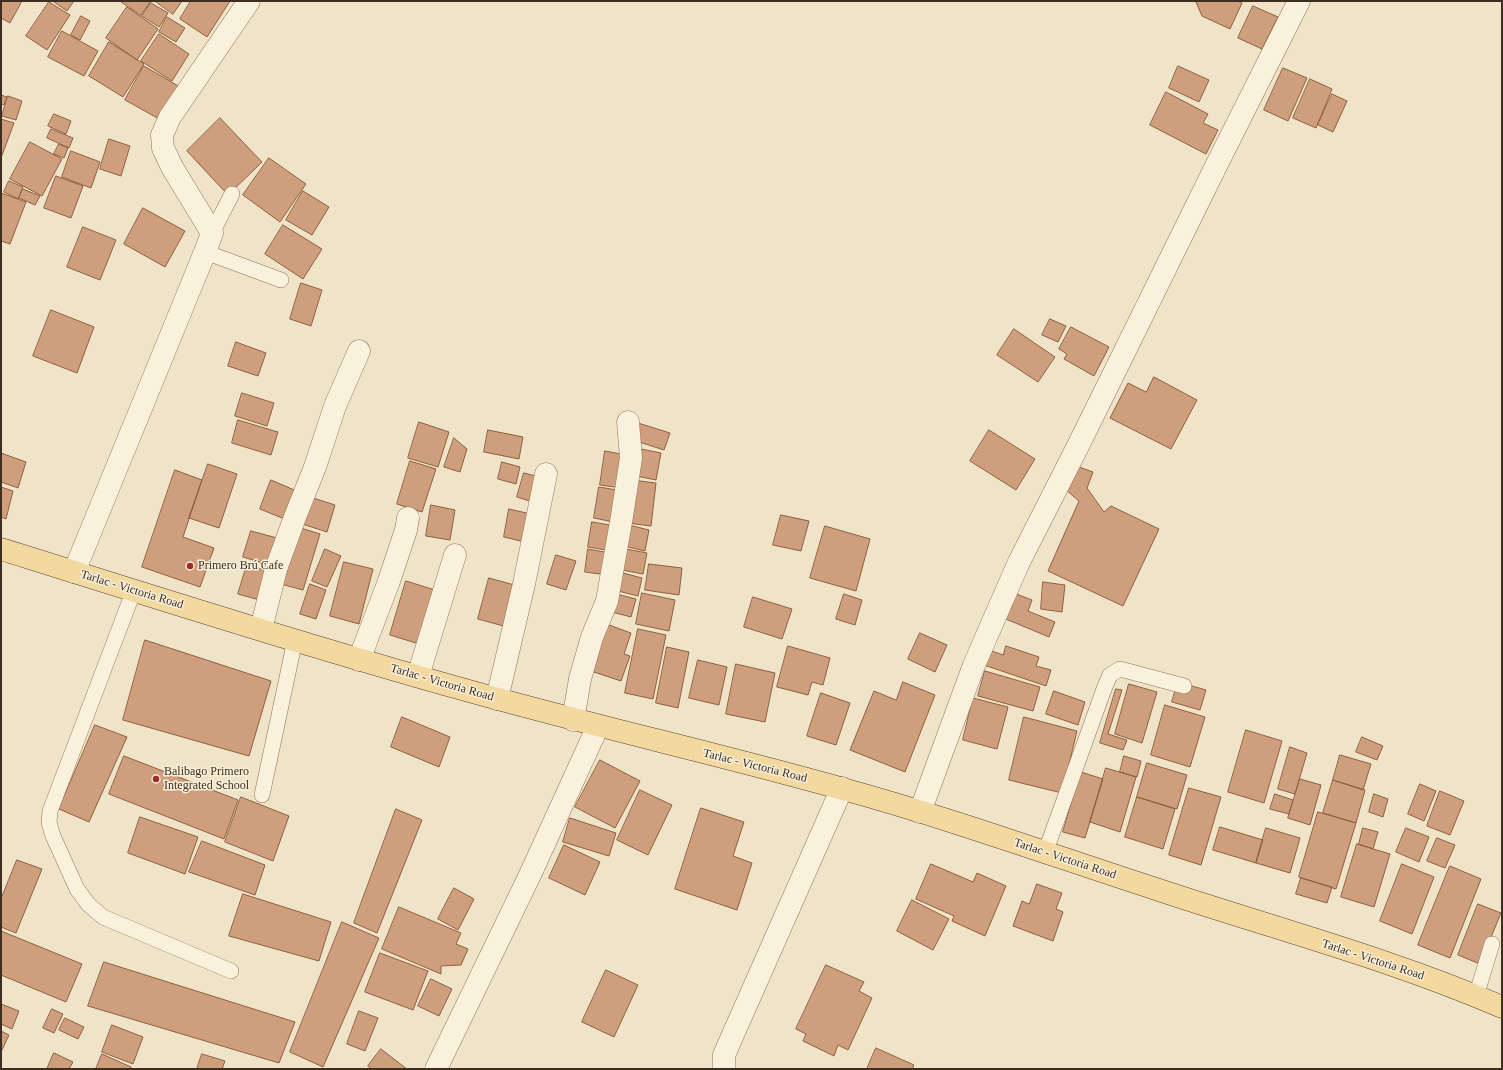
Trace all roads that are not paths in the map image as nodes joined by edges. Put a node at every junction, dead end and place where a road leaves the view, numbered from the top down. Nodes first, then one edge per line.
1 (249, 1) edge
2 (1299, 1) edge
3 (232, 194) dead end
4 (208, 242) junction
5 (281, 280) dead end
6 (359, 351) dead end
7 (628, 422) dead end
8 (546, 474) dead end
9 (408, 518) dead end
10 (1, 550) edge
11 (454, 555) dead end
12 (74, 572) junction
13 (134, 590) junction
14 (261, 629) junction
15 (295, 640) junction
16 (359, 660) junction
17 (418, 676) junction
18 (1184, 686) dead end
19 (497, 699) junction
20 (574, 720) junction
21 (598, 726) junction
22 (842, 788) junction
23 (262, 795) dead end
24 (920, 812) junction
25 (1045, 853) junction
26 (1492, 944) dead end
27 (231, 971) dead end
28 (1476, 996) junction
29 (1502, 1007) edge
30 (436, 1069) edge
31 (724, 1069) edge

1 - 4 street
2 - 24 street
3 - 4 lane
4 - 5 lane
4 - 12 street
6 - 14 street
7 - 20 street
8 - 19 street
9 - 16 street
10 - 12 main road, Tarlac - Victoria Road
11 - 17 street
12 - 13 main road, Tarlac - Victoria Road
13 - 14 main road, Tarlac - Victoria Road
13 - 27 lane
14 - 15 main road, Tarlac - Victoria Road
15 - 16 main road, Tarlac - Victoria Road
15 - 23 lane
16 - 17 main road, Tarlac - Victoria Road
17 - 19 main road, Tarlac - Victoria Road
18 - 25 lane
19 - 20 main road, Tarlac - Victoria Road
20 - 21 main road, Tarlac - Victoria Road
21 - 22 main road, Tarlac - Victoria Road
21 - 30 street
22 - 24 main road, Tarlac - Victoria Road
22 - 31 street
24 - 25 main road, Tarlac - Victoria Road
25 - 28 main road, Tarlac - Victoria Road
26 - 28 lane
28 - 29 main road, Tarlac - Victoria Road

